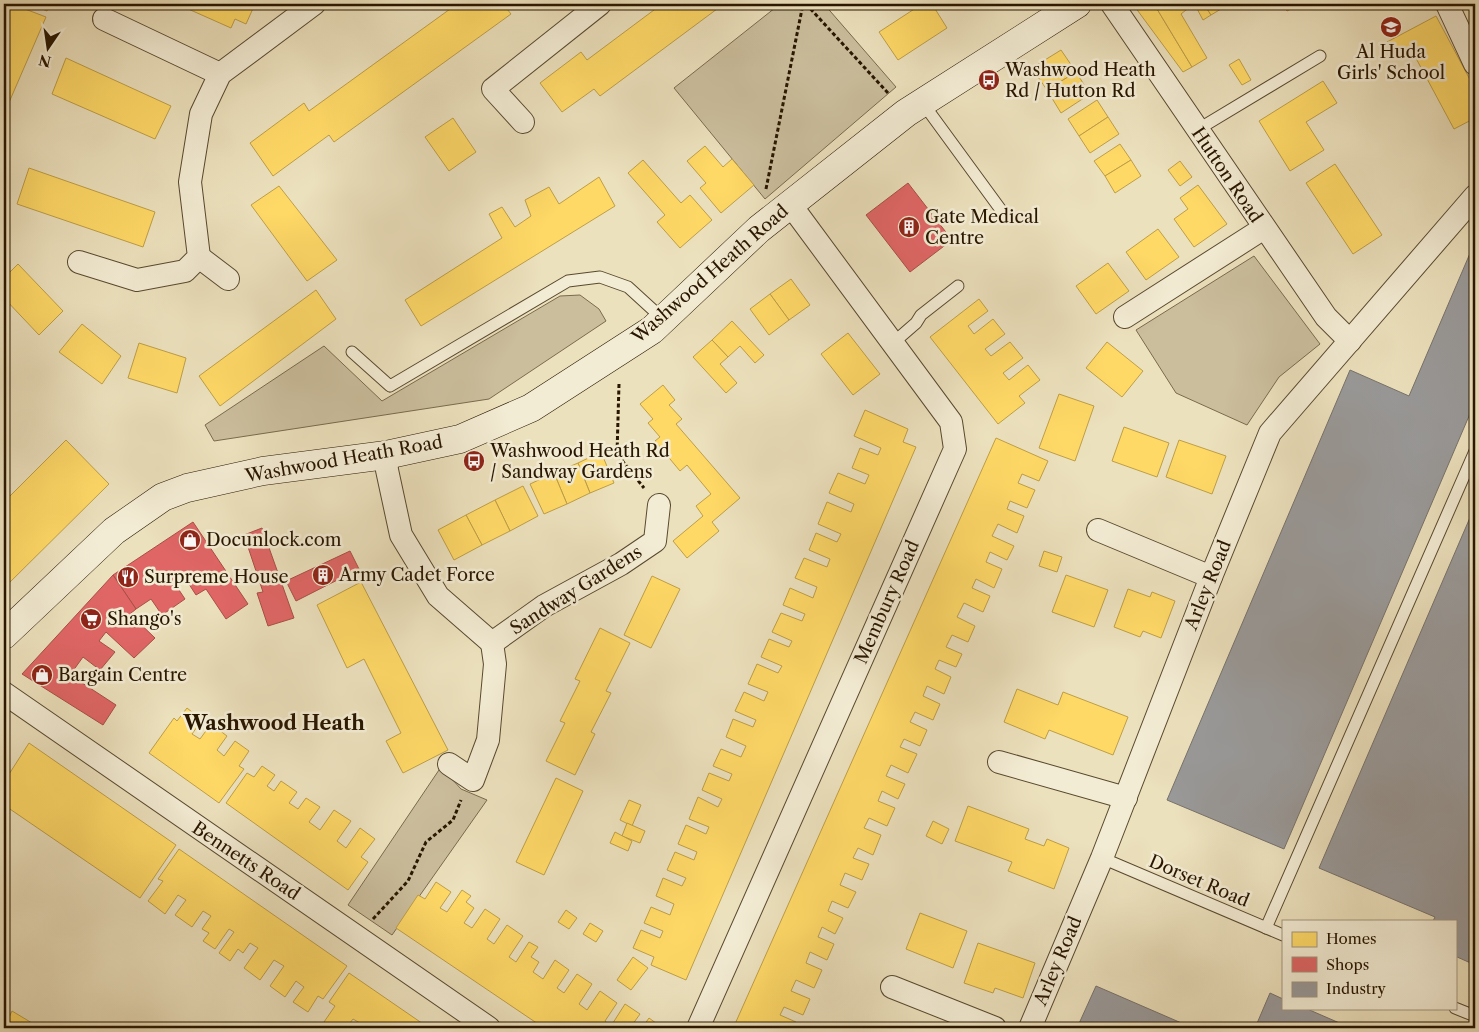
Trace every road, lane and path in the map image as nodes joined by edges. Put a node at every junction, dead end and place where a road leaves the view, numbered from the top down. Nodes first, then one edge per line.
1 (314, 4) edge
2 (600, 4) edge
3 (804, 4) edge
4 (1077, 4) edge
5 (1112, 4) edge
6 (1447, 4) edge
7 (104, 19) dead end
8 (1320, 56) dead end
9 (1475, 64) edge
10 (220, 74) junction
11 (914, 107) junction
12 (523, 122) dead end
13 (1197, 130) junction
14 (1475, 196) edge
15 (790, 204) junction
16 (1001, 210) dead end
17 (1264, 228) junction
18 (758, 229) junction
19 (198, 257) junction
20 (79, 262) dead end
21 (228, 279) dead end
22 (958, 286) dead end
23 (1125, 317) dead end
24 (663, 319) junction
25 (1350, 341) junction
26 (893, 342) junction
27 (620, 351) junction
28 (352, 352) dead end
29 (1475, 452) edge
30 (386, 455) junction
31 (659, 505) joint
32 (1098, 530) dead end
33 (1211, 577) junction
34 (4, 635) edge
35 (492, 643) junction
36 (4, 693) edge
37 (999, 762) dead end
38 (449, 764) dead end
39 (473, 780) junction
40 (1126, 798) junction
41 (1102, 858) junction
42 (1266, 928) junction
43 (1282, 935) edge
44 (356, 937) junction
45 (892, 987) dead end
46 (1456, 1008) edge
47 (1475, 1016) edge
48 (489, 1028) edge
49 (698, 1028) edge
50 (995, 1028) edge
51 (1030, 1028) edge

1 - 10 street
2 - 12 street
3 - 11 path
3 - 18 path
4 - 11 main road, Washwood Heath Road
5 - 13 street, Hutton Road
6 - 9 street
7 - 10 street
8 - 13 lane
10 - 19 street
11 - 15 main road, Washwood Heath Road
11 - 16 lane
13 - 17 street, Hutton Road
14 - 25 street, Arley Road
15 - 18 main road, Washwood Heath Road
15 - 26 street, Membury Road
17 - 23 street
17 - 25 street, Hutton Road
18 - 24 main road, Washwood Heath Road
19 - 20 street
19 - 21 street
22 - 26 lane
24 - 27 main road, Washwood Heath Road
24 - 28 lane
25 - 33 street, Arley Road
26 - 49 street, Membury Road
27 - 30 main road, Washwood Heath Road
27 - 31 path
29 - 42 lane
30 - 34 main road, Washwood Heath Road
30 - 35 street, Sandway Gardens
31 - 35 street, Sandway Gardens
32 - 33 street
33 - 40 street, Arley Road
35 - 39 street, Sandway Gardens
36 - 44 street, Bennetts Road
37 - 40 street
38 - 39 street
39 - 44 path
40 - 41 street, Arley Road
41 - 42 lane, Dorset Road
41 - 51 street, Arley Road
42 - 43 lane, Dorset Road
44 - 48 street, Bennetts Road
45 - 50 street
46 - 47 lane

